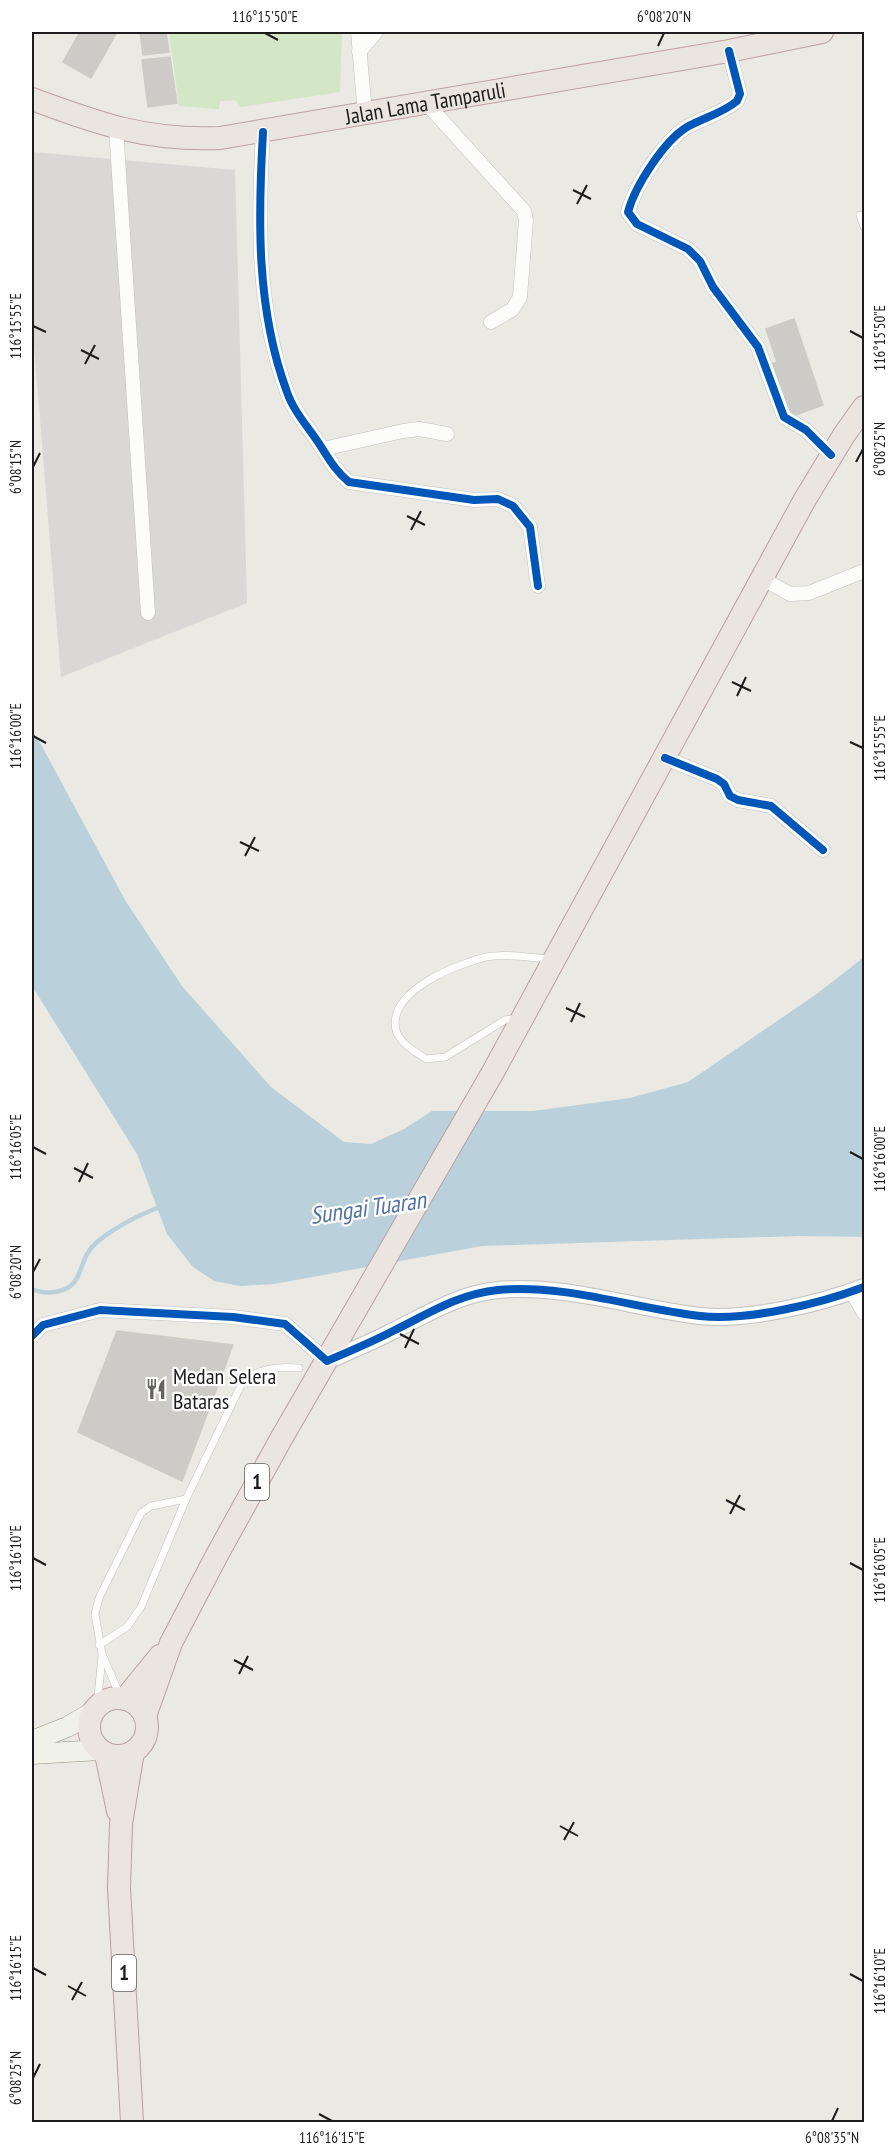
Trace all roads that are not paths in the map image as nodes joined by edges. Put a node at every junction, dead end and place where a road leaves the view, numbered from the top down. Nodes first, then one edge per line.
1 (358, 32) edge
2 (376, 32) edge
3 (822, 32) edge
4 (729, 51) junction
5 (359, 52) junction
6 (32, 99) edge
7 (427, 104) junction
8 (365, 115) junction
9 (116, 128) junction
10 (263, 132) junction
11 (860, 214) dead end
12 (864, 227) edge
13 (490, 322) dead end
14 (864, 407) edge
15 (447, 434) dead end
16 (323, 449) junction
17 (831, 455) junction
18 (864, 571) edge
19 (763, 579) junction
20 (538, 586) dead end
21 (148, 613) dead end
22 (665, 758) junction
23 (823, 850) dead end
24 (554, 959) junction
25 (519, 1024) junction
26 (858, 1290) edge
27 (864, 1313) edge
28 (32, 1336) edge
29 (327, 1361) junction
30 (298, 1368) dead end
31 (186, 1499) junction
32 (171, 1643) junction
33 (99, 1646) junction
34 (102, 1654) junction
35 (123, 1698) junction
36 (95, 1709) junction
37 (145, 1716) junction
38 (32, 1742) edge
39 (103, 1752) junction
40 (133, 1752) junction
41 (32, 1754) edge
42 (121, 1824) junction
43 (132, 2122) edge

1 - 5 street
2 - 5 street
3 - 4 highway, Jalan Lama Tamparuli
4 - 7 highway, Jalan Lama Tamparuli
4 - 17 street
5 - 8 street
6 - 9 highway, Jalan Lama Tamparuli
7 - 8 highway, Jalan Lama Tamparuli
7 - 13 street
8 - 10 highway, Jalan Lama Tamparuli
9 - 10 highway, Jalan Lama Tamparuli
9 - 21 street
10 - 16 street
11 - 12 lane
14 - 17 highway, 1
15 - 16 street
16 - 20 street
17 - 19 highway, 1
18 - 19 street
19 - 22 highway, 1
22 - 23 street
22 - 24 highway, 1
24 - 25 highway, 1
24 - 25 lane
25 - 29 highway, 1
26 - 27 street
26 - 29 street
28 - 29 street
29 - 32 highway, 1
30 - 31 lane
31 - 33 lane
31 - 33 lane
32 - 35 highway, 1
32 - 37 highway, 1
33 - 34 lane
34 - 35 lane
34 - 36 lane
35 - 36 highway
35 - 37 highway
36 - 38 main road
36 - 39 highway, 1
37 - 40 highway, 1
39 - 40 highway
39 - 41 main road
39 - 42 highway, 1
40 - 42 highway, 1
42 - 43 highway, 1

